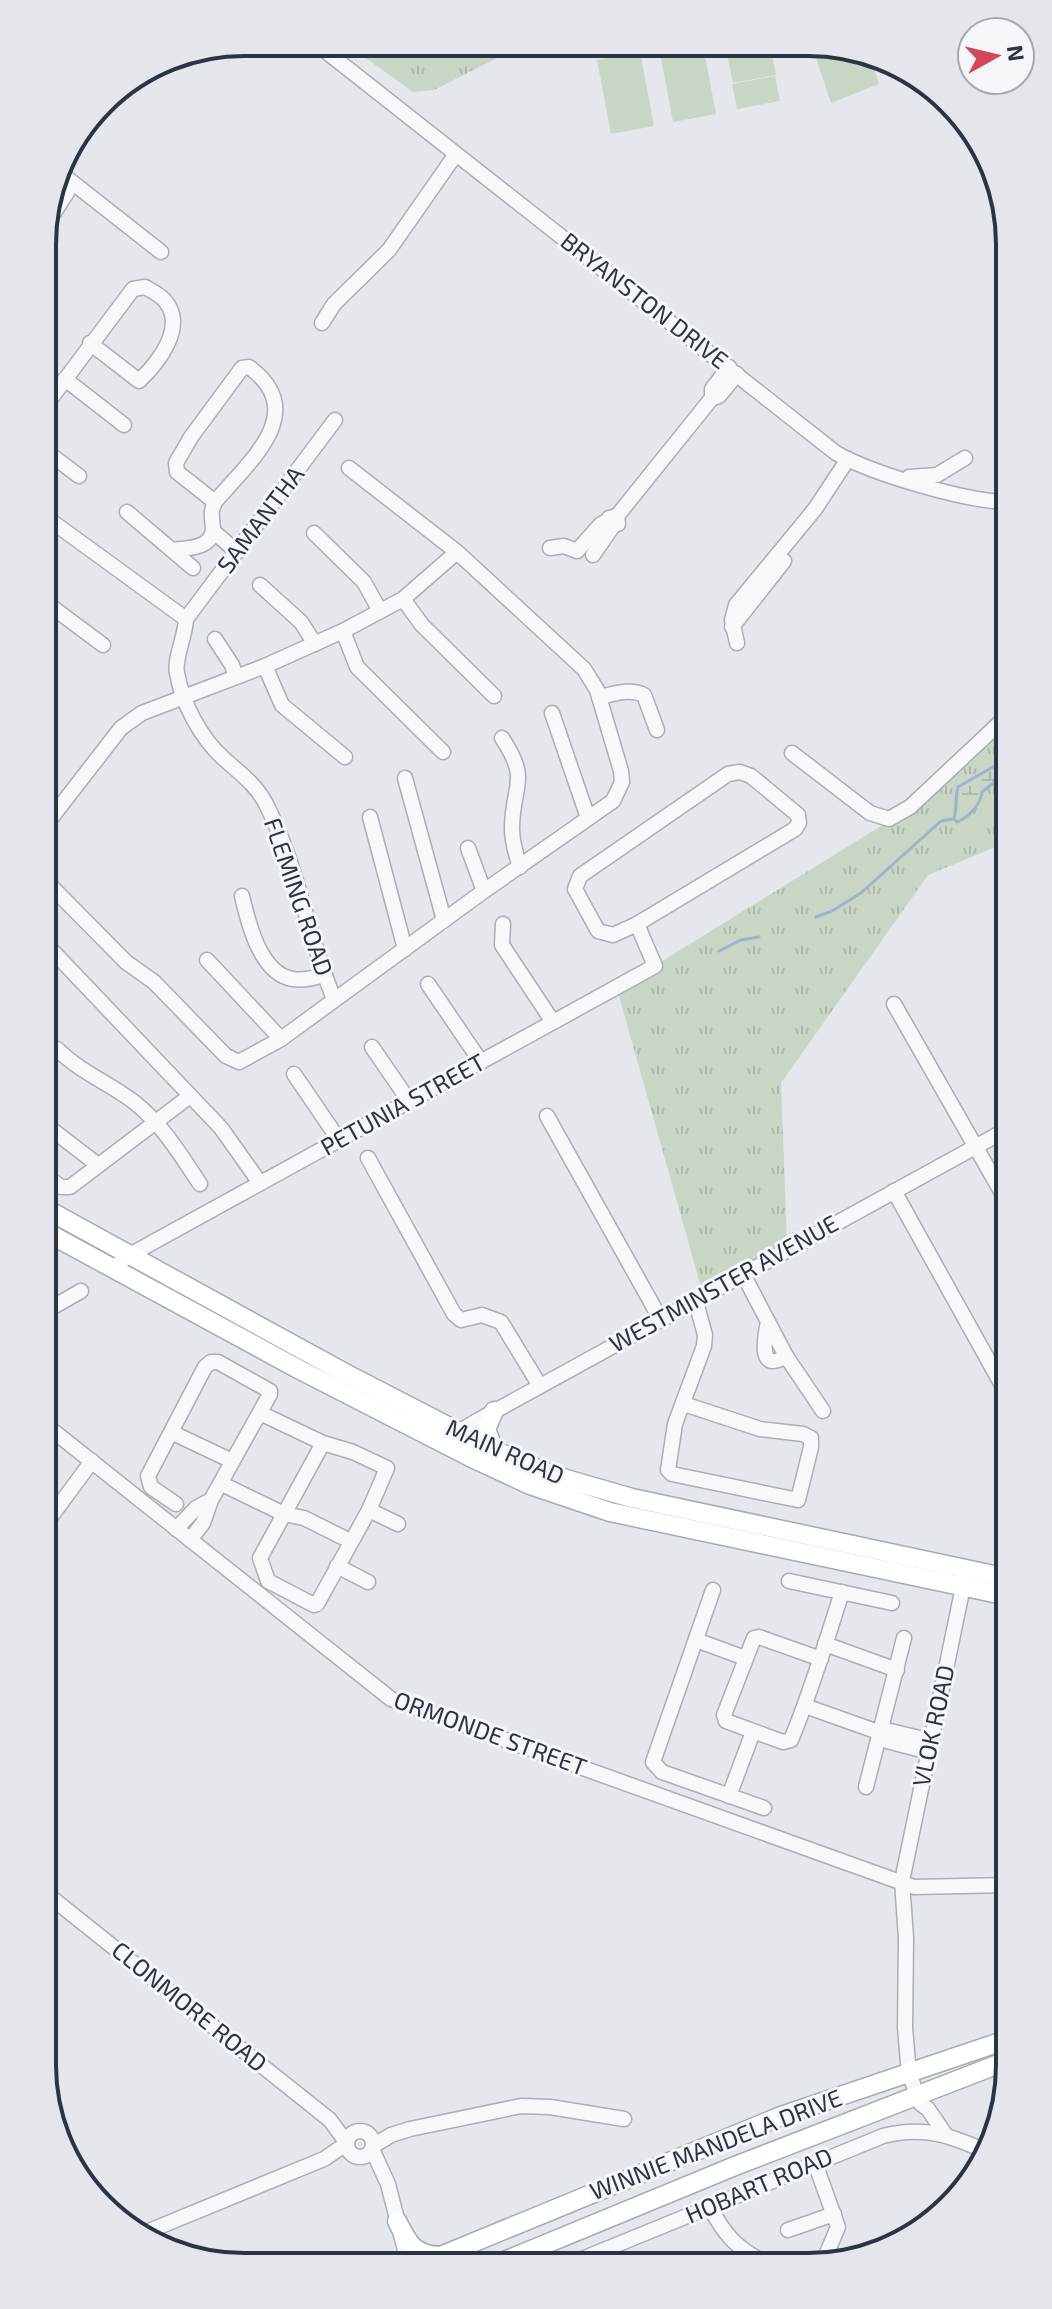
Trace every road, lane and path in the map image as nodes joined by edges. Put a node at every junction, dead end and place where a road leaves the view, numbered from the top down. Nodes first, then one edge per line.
1 (332, 56) edge
2 (456, 154) junction
3 (68, 179) edge
4 (73, 183) junction
5 (61, 202) edge
6 (161, 252) dead end
7 (322, 323) dead end
8 (90, 343) junction
9 (733, 371) junction
10 (65, 379) junction
11 (56, 391) edge
12 (335, 420) dead end
13 (124, 425) dead end
14 (965, 458) dead end
15 (56, 459) edge
16 (852, 461) junction
17 (349, 468) dead end
18 (79, 476) dead end
19 (901, 477) junction
20 (996, 501) edge
21 (215, 502) junction
22 (127, 512) dead end
23 (613, 521) junction
24 (56, 524) edge
25 (213, 531) junction
26 (314, 533) dead end
27 (550, 548) dead end
28 (172, 550) junction
29 (237, 552) junction
30 (457, 552) junction
31 (593, 555) dead end
32 (193, 568) dead end
33 (260, 585) dead end
34 (403, 599) junction
35 (56, 610) edge
36 (380, 611) junction
37 (186, 619) junction
38 (343, 631) junction
39 (215, 639) dead end
40 (737, 643) dead end
41 (315, 644) junction
42 (103, 645) dead end
43 (265, 666) junction
44 (236, 677) junction
45 (183, 696) junction
46 (494, 696) dead end
47 (599, 697) junction
48 (552, 713) dead end
49 (996, 726) edge
50 (657, 730) dead end
51 (502, 738) dead end
52 (443, 752) dead end
53 (792, 753) dead end
54 (345, 757) dead end
55 (405, 778) dead end
56 (56, 812) edge
57 (370, 817) dead end
58 (588, 818) junction
59 (468, 848) dead end
60 (520, 867) junction
61 (56, 891) edge
62 (484, 891) junction
63 (242, 896) dead end
64 (444, 920) junction
65 (503, 924) dead end
66 (637, 924) junction
67 (405, 949) junction
68 (56, 955) edge
69 (207, 960) dead end
70 (324, 975) junction
71 (428, 984) dead end
72 (334, 999) junction
73 (894, 1004) dead end
74 (553, 1022) junction
75 (281, 1039) junction
76 (372, 1047) dead end
77 (56, 1048) edge
78 (481, 1062) junction
79 (294, 1074) dead end
80 (190, 1096) junction
81 (409, 1101) junction
82 (547, 1116) dead end
83 (158, 1122) junction
84 (56, 1133) edge
85 (996, 1135) edge
86 (339, 1140) junction
87 (975, 1146) junction
88 (368, 1158) dead end
89 (98, 1165) junction
90 (56, 1182) edge
91 (260, 1183) junction
92 (996, 1183) edge
93 (200, 1184) dead end
94 (894, 1191) junction
95 (56, 1215) edge
96 (56, 1238) edge
97 (128, 1256) junction
98 (112, 1269) junction
99 (743, 1274) junction
100 (81, 1291) dead end
101 (696, 1302) junction
102 (56, 1305) edge
103 (661, 1320) junction
104 (996, 1374) edge
105 (540, 1386) junction
106 (684, 1404) junction
107 (494, 1411) junction
108 (823, 1411) dead end
109 (260, 1413) junction
110 (56, 1433) edge
111 (173, 1433) junction
112 (454, 1439) junction
113 (323, 1443) junction
114 (494, 1450) junction
115 (92, 1461) junction
116 (232, 1461) junction
117 (222, 1484) junction
118 (211, 1500) junction
119 (176, 1504) dead end
120 (56, 1510) edge
121 (369, 1510) junction
122 (284, 1514) junction
123 (398, 1524) dead end
124 (176, 1529) junction
125 (190, 1540) junction
126 (350, 1541) junction
127 (337, 1566) junction
128 (965, 1578) junction
129 (996, 1578) edge
130 (789, 1581) dead end
131 (368, 1582) dead end
132 (713, 1590) dead end
133 (996, 1591) edge
134 (842, 1592) junction
135 (892, 1603) dead end
136 (904, 1638) dead end
137 (696, 1640) junction
138 (823, 1651) junction
139 (745, 1658) junction
140 (897, 1670) junction
141 (805, 1706) junction
142 (753, 1732) junction
143 (881, 1733) junction
144 (931, 1746) junction
145 (866, 1787) dead end
146 (729, 1796) junction
147 (764, 1808) dead end
148 (902, 1881) junction
149 (996, 1885) edge
150 (56, 1901) edge
151 (996, 2044) edge
152 (996, 2066) edge
153 (914, 2072) junction
154 (924, 2099) junction
155 (624, 2119) dead end
156 (945, 2134) junction
157 (360, 2145) junction
158 (977, 2147) edge
159 (815, 2163) junction
160 (710, 2207) junction
161 (834, 2214) junction
162 (397, 2221) junction
163 (153, 2229) edge
164 (788, 2230) dead end
165 (828, 2251) edge
166 (404, 2253) edge
167 (421, 2253) edge
168 (448, 2253) edge
169 (524, 2253) edge
170 (597, 2253) edge
171 (746, 2253) edge

1 - 2 street, BRYANSTON DRIVE
2 - 7 street
2 - 9 street, BRYANSTON DRIVE
3 - 4 street
4 - 5 street
4 - 6 street
8 - 8 street
8 - 10 street
9 - 16 street, BRYANSTON DRIVE
9 - 23 street
10 - 11 street
10 - 13 street
12 - 29 street, SAMANTHA
14 - 19 street
15 - 18 street
16 - 19 street, BRYANSTON DRIVE
16 - 40 street
17 - 30 street
19 - 20 street, BRYANSTON DRIVE
21 - 21 street
21 - 25 street
22 - 28 street
23 - 27 street
23 - 31 street
24 - 37 street
25 - 28 street
25 - 29 street
26 - 36 street
28 - 32 street
29 - 37 street, SAMANTHA
30 - 34 street
30 - 47 street
33 - 41 street
34 - 36 street
34 - 46 street
35 - 42 street
36 - 38 street
37 - 45 street, FLEMING ROAD
38 - 41 street
38 - 52 street
39 - 44 street
41 - 43 street
43 - 44 street
43 - 54 street
44 - 45 street
45 - 56 street
45 - 70 street, FLEMING ROAD
47 - 50 street
47 - 58 street
48 - 58 street
49 - 53 street
51 - 60 street
55 - 64 street
57 - 67 street
58 - 60 street
59 - 62 street
60 - 62 street
61 - 75 street
62 - 64 street
63 - 70 street
64 - 67 street
65 - 74 street
66 - 66 street
66 - 74 street, PETUNIA STREET
67 - 72 street
68 - 80 street
69 - 75 street
70 - 72 street, FLEMING ROAD
71 - 78 street
72 - 75 street
73 - 87 street
74 - 78 street, PETUNIA STREET
76 - 81 street
77 - 83 street
78 - 81 street, PETUNIA STREET
79 - 86 street
80 - 83 street
80 - 91 street
81 - 86 street, PETUNIA STREET
82 - 103 street
83 - 89 street
83 - 93 street
84 - 89 street
85 - 87 street, WESTMINSTER AVENUE
86 - 91 street, PETUNIA STREET
87 - 92 street
87 - 94 street, WESTMINSTER AVENUE
88 - 105 street
89 - 90 street
91 - 97 street, PETUNIA STREET
94 - 99 street, WESTMINSTER AVENUE
94 - 104 street
95 - 97 main road, MAIN ROAD
96 - 98 main road, MAIN ROAD
97 - 98 street, PETUNIA STREET
97 - 112 main road, MAIN ROAD
98 - 112 main road, MAIN ROAD
99 - 101 street, WESTMINSTER AVENUE
99 - 108 street
100 - 102 street
101 - 103 street, WESTMINSTER AVENUE
101 - 106 street
103 - 105 street, WESTMINSTER AVENUE
105 - 107 street, WESTMINSTER AVENUE
106 - 106 street
107 - 112 street, WESTMINSTER AVENUE
107 - 114 main road
109 - 111 street
109 - 113 street
109 - 116 street
110 - 115 street, ORMONDE STREET
111 - 116 street
111 - 119 street
112 - 114 main road, MAIN ROAD
112 - 128 main road, MAIN ROAD
113 - 121 street
113 - 122 street
114 - 128 main road, MAIN ROAD
115 - 120 street
115 - 124 street, ORMONDE STREET
116 - 117 street
117 - 118 street
117 - 122 street
118 - 124 street
118 - 125 street
121 - 123 street
121 - 126 street
122 - 126 street
122 - 127 street
124 - 125 street, ORMONDE STREET
125 - 148 street, ORMONDE STREET
126 - 127 street
127 - 131 street
128 - 129 main road, MAIN ROAD
128 - 133 main road, MAIN ROAD
128 - 144 street, VLOK ROAD
130 - 134 street
132 - 137 street
134 - 135 street
134 - 138 street
136 - 140 street
137 - 139 street
137 - 146 street
138 - 139 street
138 - 140 street
138 - 141 street
139 - 142 street
140 - 143 street
141 - 142 street
141 - 143 street
142 - 146 street
143 - 144 street
143 - 145 street
144 - 148 street, VLOK ROAD
146 - 147 street
148 - 149 street, ORMONDE STREET
148 - 153 street, VLOK ROAD
150 - 157 street, CLONMORE ROAD
151 - 153 main road, WINNIE MANDELA DRIVE
152 - 154 main road, WINNIE MANDELA DRIVE
153 - 154 street
153 - 168 main road, WINNIE MANDELA DRIVE
154 - 156 street
154 - 169 main road, WINNIE MANDELA DRIVE
155 - 157 street
156 - 158 street, HOBART ROAD
156 - 159 street, HOBART ROAD
157 - 162 street
157 - 163 street
159 - 160 street, HOBART ROAD
159 - 161 street
160 - 170 street, HOBART ROAD
160 - 171 street
161 - 164 street
161 - 165 street
162 - 166 street
162 - 167 main road

